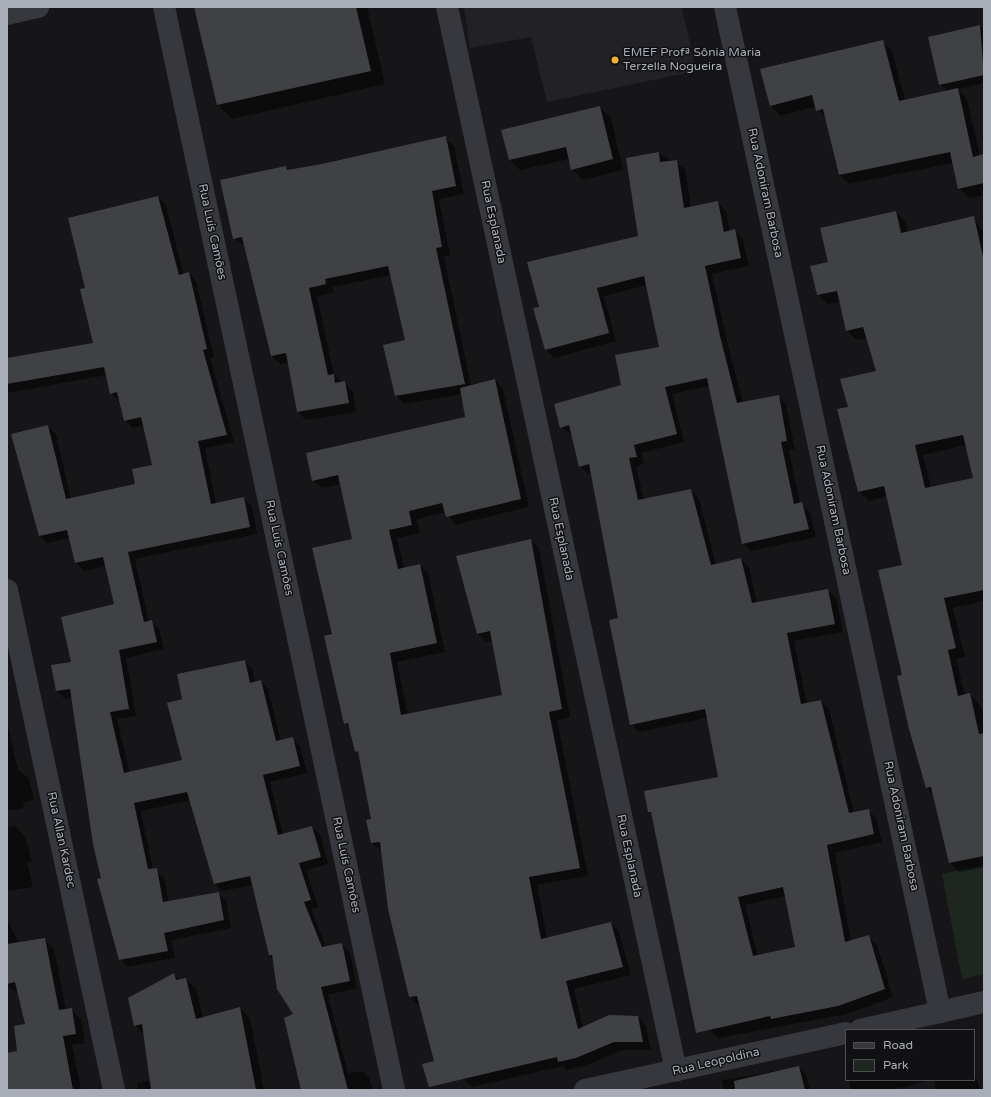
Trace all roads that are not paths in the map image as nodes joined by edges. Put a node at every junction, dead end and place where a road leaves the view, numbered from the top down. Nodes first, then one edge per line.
1 (38, 7) edge
2 (164, 7) edge
3 (447, 7) edge
4 (725, 7) edge
5 (7, 14) edge
6 (7, 590) edge
7 (984, 1002) edge
8 (940, 1012) junction
9 (864, 1029) edge
10 (845, 1033) edge
11 (676, 1071) junction
12 (114, 1090) edge
13 (394, 1090) edge
14 (585, 1090) edge

1 - 5 street
2 - 13 street, Rua Luís Camões
3 - 11 street, Rua Esplanada
4 - 8 street, Rua Adoniram Barbosa
6 - 12 street, Rua Allan Kardec
7 - 8 street
8 - 9 street
10 - 11 street, Rua Leopoldina
11 - 14 street, Rua Leopoldina

